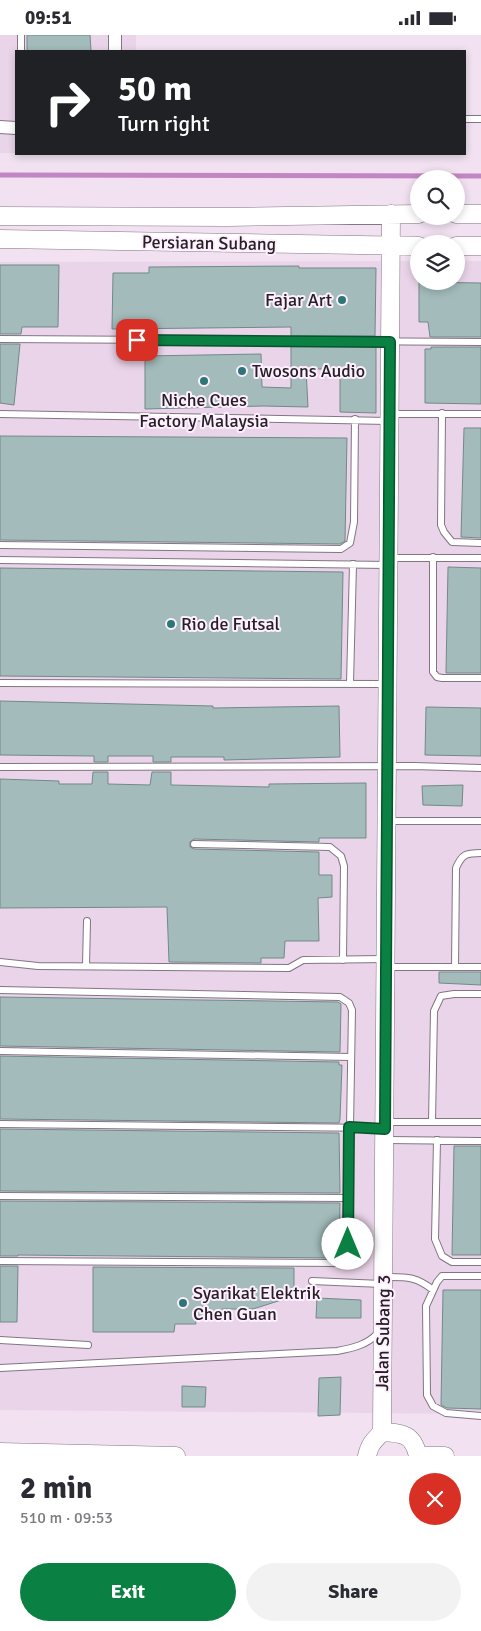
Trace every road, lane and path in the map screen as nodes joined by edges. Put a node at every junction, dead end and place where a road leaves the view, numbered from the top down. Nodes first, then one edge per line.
1 (22, 35) edge
2 (115, 35) edge
3 (21, 50) edge
4 (115, 50) edge
5 (466, 119) edge
6 (481, 119) edge
7 (0, 127) edge
8 (15, 128) edge
9 (391, 214) junction
10 (410, 214) edge
11 (465, 214) edge
12 (481, 214) edge
13 (0, 215) edge
14 (0, 239) edge
15 (481, 245) edge
16 (391, 246) junction
17 (410, 246) edge
18 (465, 246) edge
19 (0, 339) edge
20 (390, 342) junction
21 (481, 342) edge
22 (442, 413) junction
23 (0, 414) edge
24 (481, 414) edge
25 (390, 417) junction
26 (355, 419) junction
27 (481, 543) edge
28 (0, 545) edge
29 (433, 557) junction
30 (481, 558) edge
31 (0, 560) edge
32 (389, 562) junction
33 (353, 564) junction
34 (481, 678) edge
35 (0, 683) edge
36 (350, 683) junction
37 (388, 684) junction
38 (0, 767) edge
39 (388, 767) junction
40 (481, 768) edge
41 (387, 821) junction
42 (481, 821) edge
43 (194, 844) dead end
44 (481, 853) edge
45 (87, 921) dead end
46 (343, 960) junction
47 (0, 962) edge
48 (386, 963) junction
49 (86, 966) junction
50 (455, 967) junction
51 (481, 967) edge
52 (0, 990) edge
53 (481, 994) edge
54 (0, 1051) edge
55 (351, 1057) junction
56 (432, 1122) junction
57 (481, 1122) edge
58 (0, 1124) edge
59 (349, 1127) junction
60 (385, 1130) junction
61 (438, 1140) junction
62 (481, 1141) edge
63 (0, 1196) edge
64 (348, 1198) junction
65 (0, 1261) edge
66 (481, 1262) edge
67 (481, 1276) edge
68 (312, 1281) dead end
69 (384, 1281) junction
70 (433, 1290) junction
71 (383, 1327) junction
72 (0, 1340) edge
73 (88, 1345) dead end
74 (0, 1368) edge
75 (481, 1416) edge
76 (382, 1432) junction
77 (0, 1452) edge
78 (176, 1456) edge
79 (367, 1456) edge
80 (418, 1456) edge
81 (446, 1456) edge

1 - 3 lane
2 - 4 street
5 - 6 lane
7 - 8 street
9 - 10 street, Persiaran Subang
9 - 13 street, Persiaran Subang
9 - 16 street, Jalan Subang 3
11 - 12 street
14 - 16 street, Persiaran Subang
15 - 18 street
16 - 17 street, Persiaran Subang
16 - 20 street, Jalan Subang 3
19 - 20 lane
20 - 21 lane
20 - 25 street, Jalan Subang 3
22 - 24 lane
22 - 25 lane
22 - 27 lane
23 - 26 lane
25 - 26 lane
25 - 32 street, Jalan Subang 3
26 - 28 lane
29 - 30 lane
29 - 32 lane
29 - 34 lane
31 - 33 lane
32 - 33 lane
32 - 37 street, Jalan Subang 3
33 - 36 lane
35 - 36 lane
36 - 37 lane
37 - 39 street, Jalan Subang 3
38 - 39 lane
39 - 40 lane
39 - 41 street, Jalan Subang 3
41 - 42 lane
41 - 48 street, Jalan Subang 3
43 - 46 lane
44 - 50 lane
45 - 49 lane
46 - 48 lane
46 - 49 lane
47 - 49 lane
48 - 50 lane
48 - 60 street, Jalan Subang 3
50 - 51 lane
52 - 55 lane
53 - 56 lane
54 - 55 lane
55 - 59 lane
56 - 57 lane
56 - 60 lane
58 - 59 lane
59 - 60 lane
59 - 64 lane
60 - 61 lane
60 - 69 street, Jalan Subang 3
61 - 62 lane
61 - 66 lane
63 - 64 lane
64 - 65 lane
67 - 70 lane
68 - 69 lane
69 - 70 lane
69 - 71 street, Jalan Subang 3
70 - 75 lane
71 - 74 lane
71 - 76 street, Jalan Subang 3
72 - 73 lane
76 - 79 street
76 - 80 street
77 - 78 street
80 - 81 street

